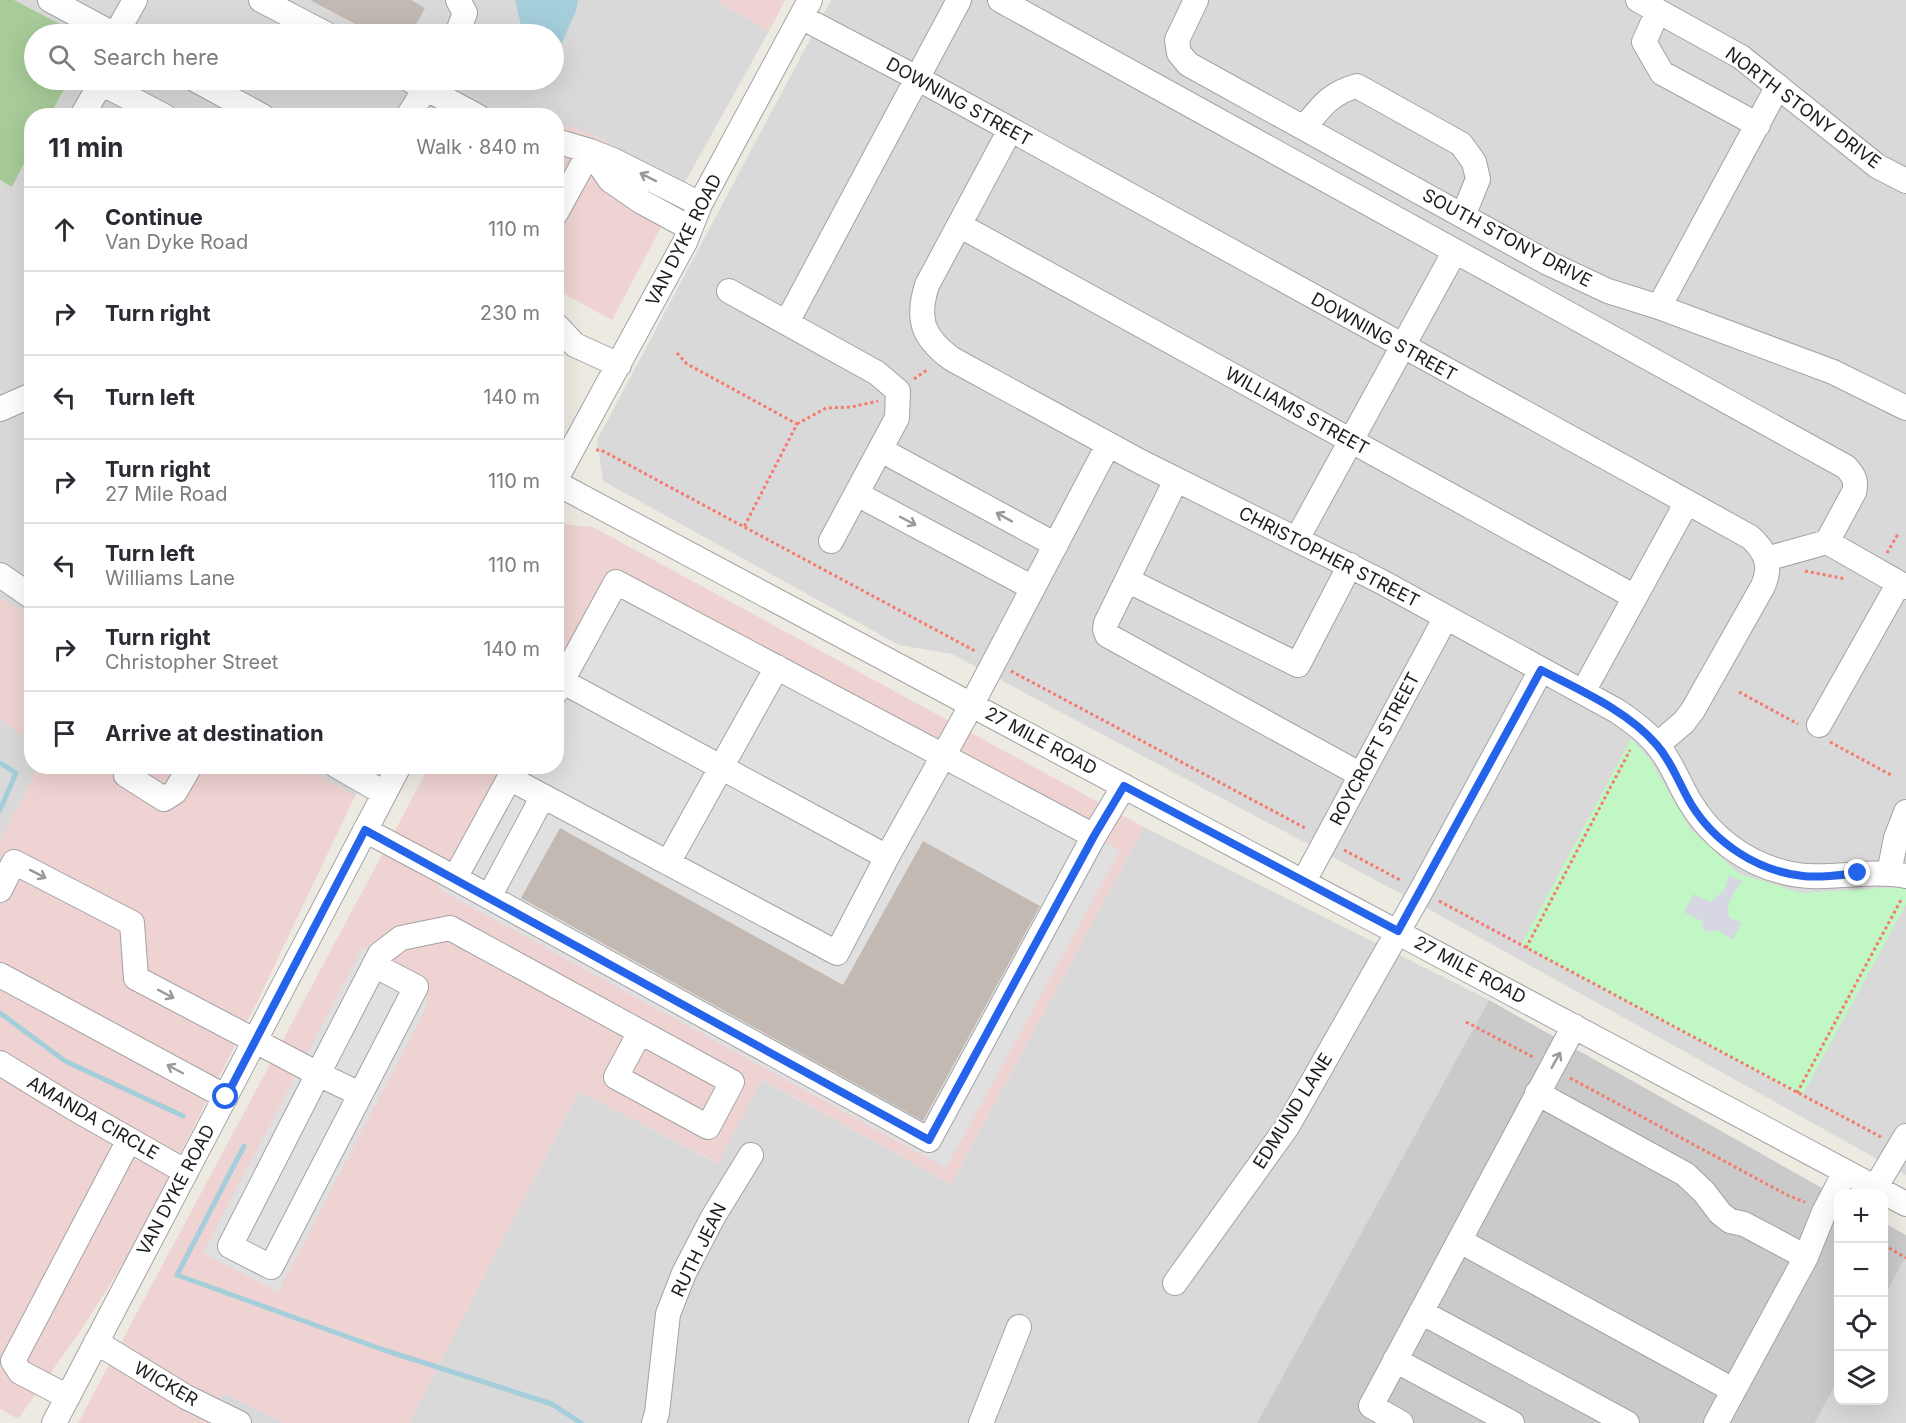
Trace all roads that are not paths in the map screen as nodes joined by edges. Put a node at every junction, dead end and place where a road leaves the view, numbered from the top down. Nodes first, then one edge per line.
1 (50, 0) edge
2 (135, 0) edge
3 (261, 0) edge
4 (458, 0) edge
5 (960, 0) edge
6 (1000, 0) edge
7 (1196, 0) edge
8 (1648, 5) edge
9 (806, 9) edge
10 (95, 24) edge
11 (120, 24) edge
12 (307, 24) edge
13 (461, 24) edge
14 (917, 78) junction
15 (1778, 86) junction
16 (97, 90) edge
17 (114, 90) edge
18 (214, 90) edge
19 (419, 90) edge
20 (435, 90) edge
21 (87, 108) edge
22 (149, 108) edge
23 (247, 108) edge
24 (411, 108) edge
25 (464, 108) edge
26 (1758, 125) junction
27 (1304, 128) junction
28 (1011, 130) junction
29 (564, 143) edge
30 (590, 151) junction
31 (1906, 181) edge
32 (564, 198) edge
33 (700, 204) junction
34 (1463, 216) junction
35 (959, 225) junction
36 (690, 228) junction
37 (1455, 251) junction
38 (729, 291) dead end
39 (1659, 307) junction
40 (788, 322) junction
41 (564, 334) edge
42 (1402, 347) junction
43 (619, 365) junction
44 (24, 399) edge
45 (1906, 408) edge
46 (0, 410) edge
47 (1350, 441) junction
48 (1108, 445) junction
49 (881, 450) junction
50 (564, 466) edge
51 (1176, 480) junction
52 (564, 485) edge
53 (857, 494) junction
54 (1687, 502) junction
55 (1297, 539) junction
56 (831, 541) dead end
57 (1827, 542) junction
58 (1056, 545) junction
59 (1766, 559) junction
60 (1350, 565) junction
61 (0, 575) edge
62 (1127, 580) junction
63 (1903, 585) edge
64 (1033, 588) junction
65 (24, 592) edge
66 (1635, 597) junction
67 (1446, 617) junction
68 (777, 668) junction
69 (1541, 670) junction
70 (564, 673) edge
71 (564, 687) edge
72 (1583, 692) junction
73 (972, 704) junction
74 (1819, 725) dead end
75 (1657, 745) junction
76 (943, 756) junction
77 (722, 768) junction
78 (126, 774) edge
79 (185, 774) edge
80 (351, 774) edge
81 (395, 774) edge
82 (512, 774) edge
83 (516, 774) edge
84 (1361, 775) junction
85 (1124, 786) junction
86 (384, 793) junction
87 (543, 796) junction
88 (1906, 812) edge
89 (365, 830) junction
90 (1094, 836) junction
91 (887, 857) junction
92 (668, 863) junction
93 (1897, 874) edge
94 (455, 878) junction
95 (1304, 881) junction
96 (0, 890) edge
97 (489, 897) junction
98 (1398, 931) junction
99 (374, 965) junction
100 (0, 975) edge
101 (1574, 1026) junction
102 (640, 1032) junction
103 (255, 1041) junction
104 (0, 1063) edge
105 (318, 1074) junction
106 (360, 1094) junction
107 (1537, 1094) junction
108 (226, 1097) junction
109 (129, 1140) junction
110 (1902, 1141) edge
111 (751, 1155) dead end
112 (186, 1172) junction
113 (1845, 1172) junction
114 (1875, 1188) junction
115 (1906, 1204) edge
116 (1460, 1240) junction
117 (1806, 1257) junction
118 (1175, 1283) dead end
119 (1421, 1312) junction
120 (1019, 1327) dead end
121 (96, 1342) junction
122 (1395, 1360) junction
123 (1733, 1390) junction
124 (68, 1397) junction
125 (54, 1423) edge
126 (239, 1423) edge
127 (654, 1423) edge
128 (981, 1423) edge
129 (1401, 1423) edge
130 (1512, 1423) edge
131 (1627, 1423) edge
132 (1716, 1423) edge

1 - 10 street
2 - 11 street
3 - 12 street
4 - 13 street
5 - 14 street
6 - 37 street
7 - 27 street, SOUTH STONY DRIVE
8 - 15 street, NORTH STONY DRIVE
8 - 26 street
9 - 14 street, DOWNING STREET
9 - 33 street, VAN DYKE ROAD
14 - 28 street, DOWNING STREET
14 - 40 street
15 - 26 street
15 - 31 street, NORTH STONY DRIVE
16 - 21 street
17 - 22 street
18 - 23 street
19 - 24 street
20 - 25 street
26 - 39 street
27 - 34 street, SOUTH STONY DRIVE
27 - 34 street
28 - 35 street, CHRISTOPHER STREET
28 - 42 street, DOWNING STREET
29 - 30 street
30 - 32 street
33 -> 30 street
30 - 36 street
33 - 36 street, VAN DYKE ROAD
34 - 39 street, SOUTH STONY DRIVE
35 - 47 street, WILLIAMS STREET
35 - 48 street, CHRISTOPHER STREET
36 - 43 street, VAN DYKE ROAD
37 - 42 street
37 - 57 street
38 - 40 street
39 - 45 street, SOUTH STONY DRIVE
40 - 49 street
41 - 43 street
42 - 47 street
42 - 54 street, DOWNING STREET
43 - 50 street, VAN DYKE ROAD
44 - 46 street
47 - 55 street
47 - 66 street, WILLIAMS STREET
48 - 51 street, CHRISTOPHER STREET
48 - 58 street
49 - 53 street
58 -> 49 street
51 - 55 street, CHRISTOPHER STREET
51 - 62 street
52 - 73 street, 27 MILE ROAD
53 - 56 street
53 -> 64 street
54 - 59 street, DOWNING STREET
54 - 66 street
55 - 60 street, CHRISTOPHER STREET
57 - 59 street
57 - 63 street
58 - 64 street
59 - 75 street
60 - 62 street
60 - 67 street, CHRISTOPHER STREET
61 - 65 street
62 - 84 street
63 - 74 street
64 - 73 street
66 - 72 street
67 - 69 street, CHRISTOPHER STREET
67 - 84 street, ROYCROFT STREET
68 - 70 street
68 - 76 street
68 - 77 street
69 - 72 street, CHRISTOPHER STREET
69 - 98 street, EDMUND LANE
71 - 77 street
72 - 75 street, CHRISTOPHER STREET
73 - 76 street
73 - 85 street, 27 MILE ROAD
75 - 93 street, CHRISTOPHER STREET
76 - 90 street
76 - 91 street
77 - 91 street
77 - 92 street
78 - 79 street
80 - 86 street
81 - 86 street, VAN DYKE ROAD
82 - 94 street
83 - 87 street
84 - 95 street, ROYCROFT STREET
85 - 90 street
85 - 95 street, 27 MILE ROAD
86 - 89 street, VAN DYKE ROAD
87 - 92 street
87 - 97 street
88 - 93 street
89 - 94 street
89 - 103 street, VAN DYKE ROAD
90 - 97 street
91 - 92 street
94 - 97 street
95 - 98 street, 27 MILE ROAD
96 -> 103 street
98 - 101 street, 27 MILE ROAD
98 - 118 street, EDMUND LANE
99 - 102 street
99 - 105 street
99 - 106 street
108 -> 100 street
107 -> 101 street
101 - 113 street, 27 MILE ROAD
102 - 102 street
103 - 105 street
103 - 108 street, VAN DYKE ROAD
104 - 109 street, AMANDA CIRCLE
105 - 106 street
105 - 106 street
107 - 116 street
107 - 117 street
108 - 112 street, VAN DYKE ROAD
109 - 112 street, AMANDA CIRCLE
109 - 124 street
110 - 114 street
111 - 127 street, RUTH JEAN
112 - 121 street, VAN DYKE ROAD
113 - 114 street, 27 MILE ROAD
113 - 117 street
114 - 115 street, 27 MILE ROAD
116 - 119 street
116 - 123 street
117 - 123 street
119 - 122 street
119 - 131 street
120 - 128 street
121 - 124 street, VAN DYKE ROAD
121 - 126 street, WICKER
122 - 129 street
122 - 130 street
123 - 132 street
124 - 125 street, VAN DYKE ROAD

